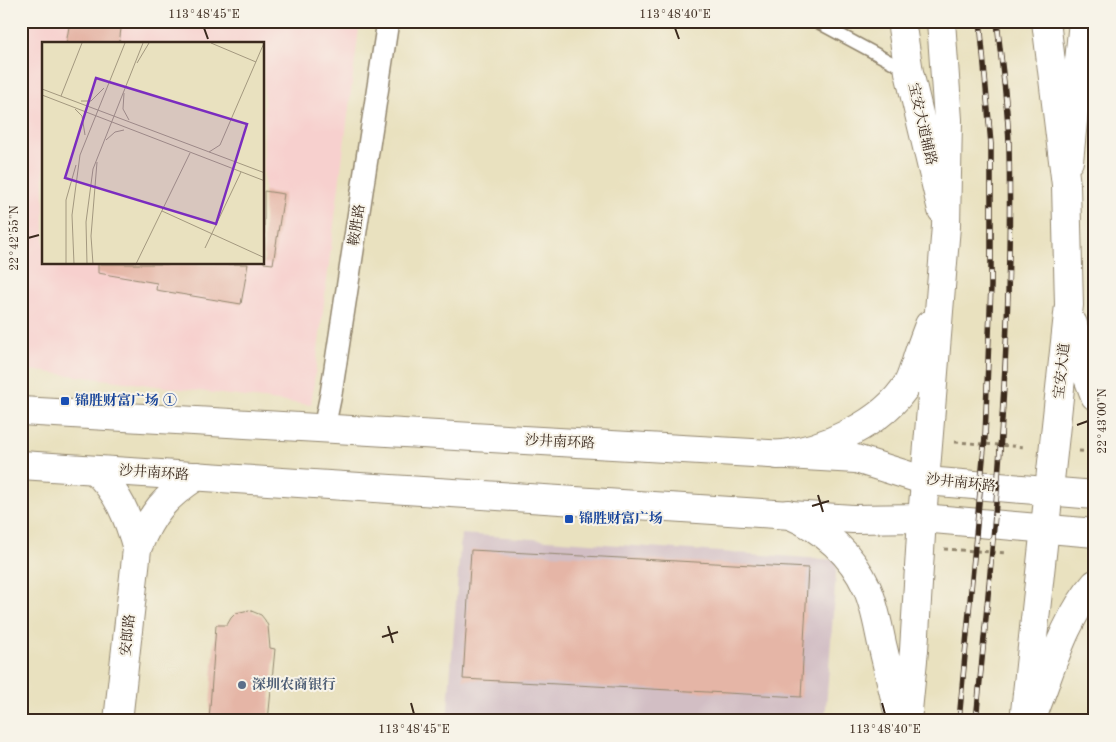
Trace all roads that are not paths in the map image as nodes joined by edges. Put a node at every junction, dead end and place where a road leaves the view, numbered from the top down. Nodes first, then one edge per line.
1 (388, 21) edge
2 (815, 21) edge
3 (900, 21) edge
4 (940, 21) edge
5 (1046, 21) edge
6 (1083, 21) edge
7 (909, 72) junction
8 (1066, 185) junction
9 (946, 226) junction
10 (941, 293) junction
11 (1069, 305) junction
12 (1095, 396) edge
13 (21, 411) edge
14 (324, 428) junction
15 (777, 455) junction
16 (21, 465) edge
17 (94, 470) junction
18 (197, 476) junction
19 (926, 481) junction
20 (1049, 491) junction
21 (1095, 495) edge
22 (788, 514) junction
23 (922, 518) junction
24 (1045, 529) junction
25 (1095, 533) edge
26 (137, 549) junction
27 (1095, 584) edge
28 (118, 721) edge
29 (900, 721) edge
30 (907, 721) edge
31 (1024, 721) edge
32 (1031, 721) edge

1 - 14 street, 鞍胜路
2 - 7 lane
3 - 7 main road, 宝安大道辅路
4 - 9 main road
5 - 8 main road, 宝安大道
6 - 8 main road
7 - 9 main road, 宝安大道辅路
8 - 11 main road, 宝安大道
9 - 10 main road
10 - 15 main road
10 - 19 main road
11 - 12 main road
11 - 20 main road, 宝安大道
13 - 14 main road, 沙井南环路
14 - 15 main road, 沙井南环路
15 - 19 main road, 沙井南环路
16 - 17 main road, 沙井南环路
17 - 18 main road, 沙井南环路
17 - 26 main road, 安郎路
18 - 22 main road, 沙井南环路
18 - 26 main road, 安郎路
19 - 20 main road, 沙井南环路
19 - 23 main road
20 - 21 main road, 沙井南环路
20 - 24 main road, 宝安大道
22 - 23 main road, 沙井南环路
22 - 29 main road
23 - 24 main road, 沙井南环路
23 - 30 main road
24 - 25 main road, 沙井南环路
24 - 31 main road, 宝安大道
26 - 28 main road, 安郎路
27 - 32 main road

